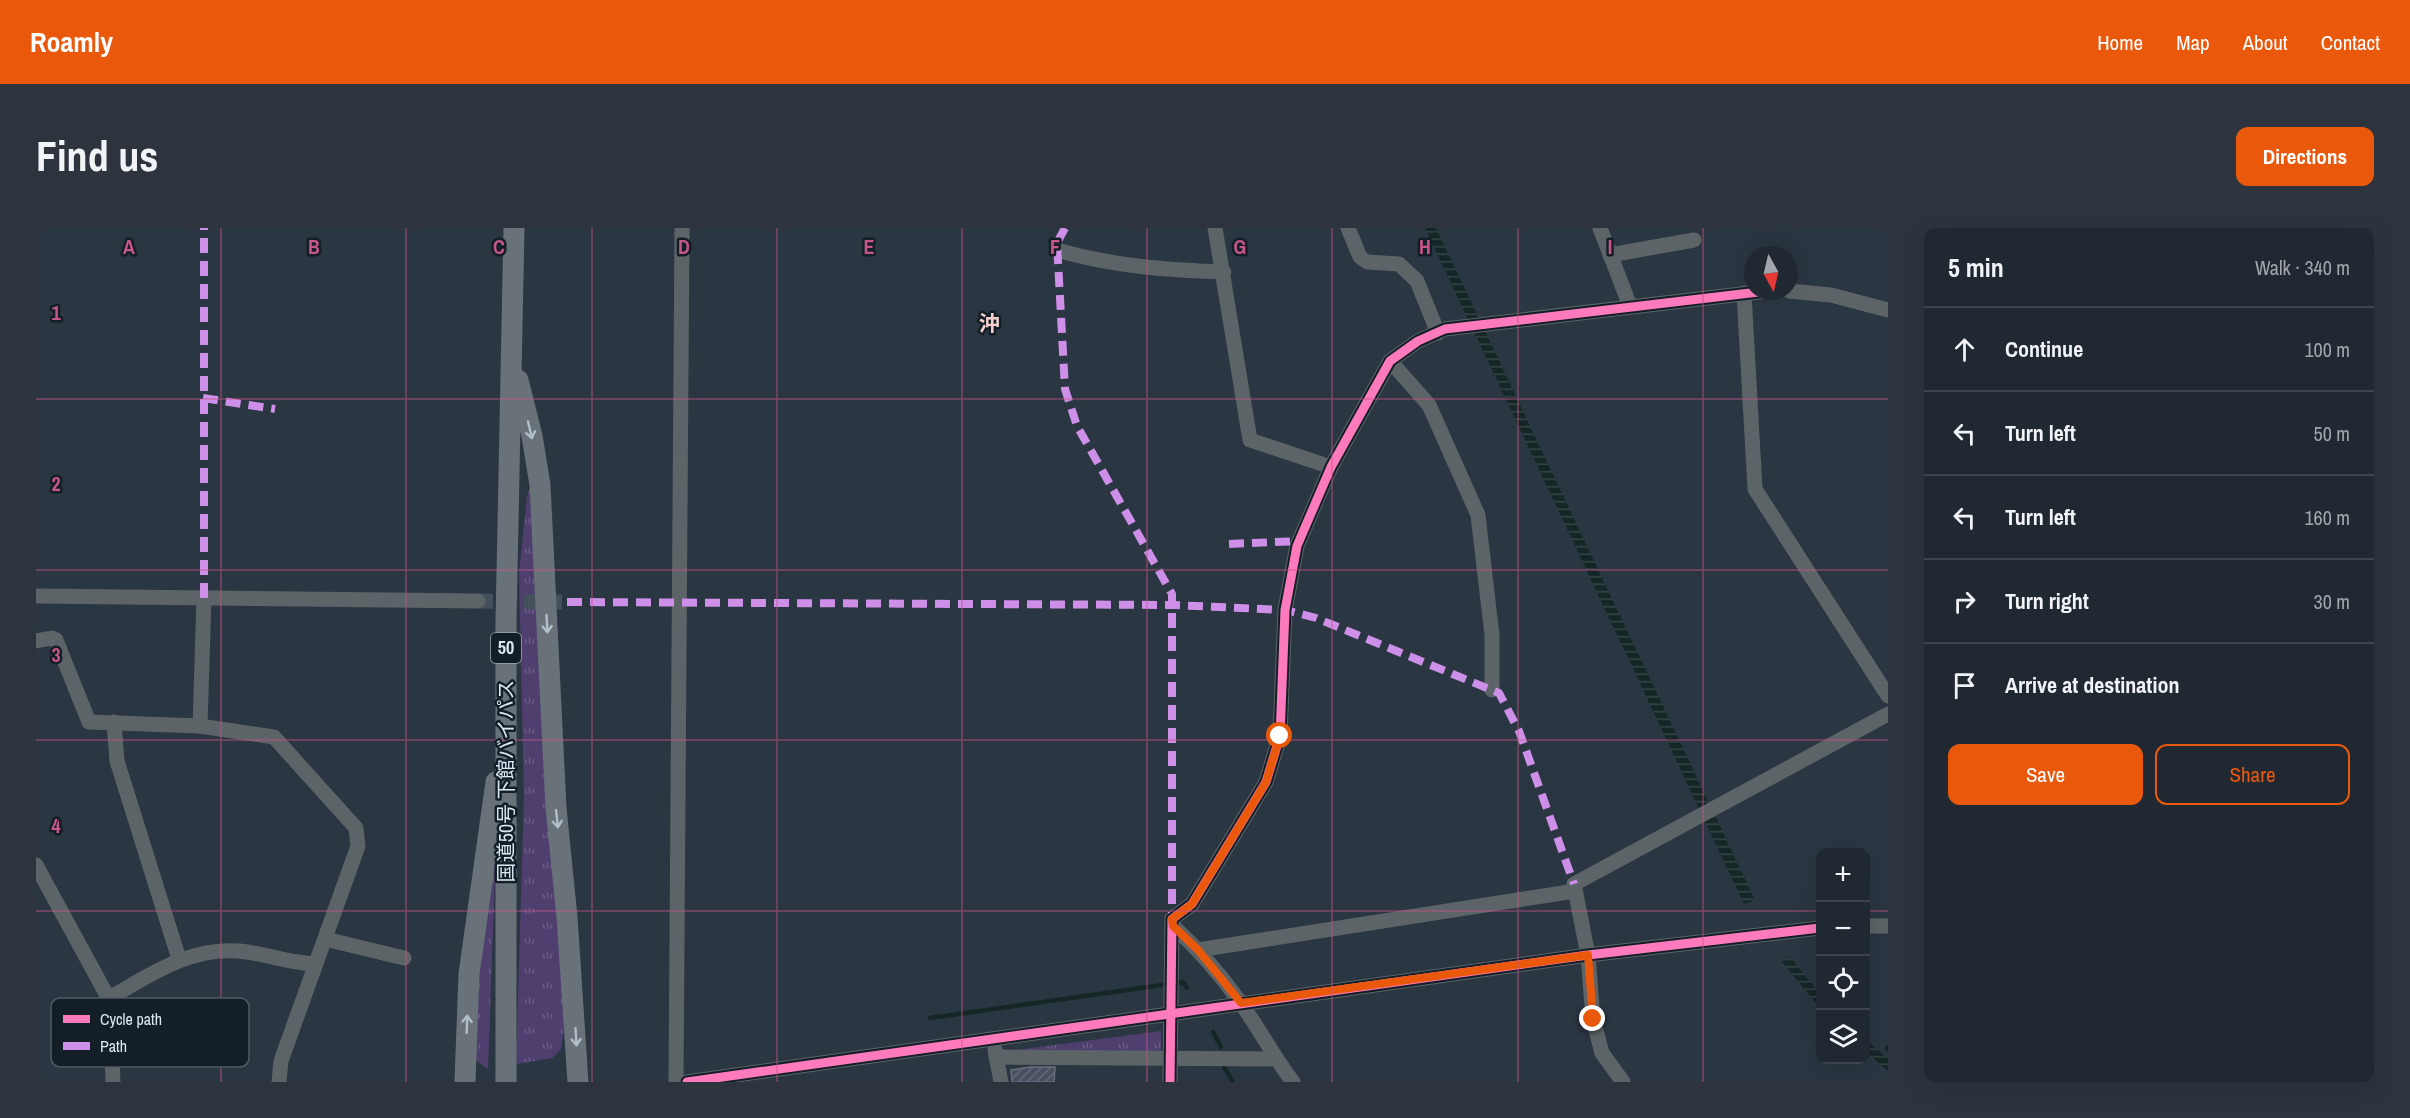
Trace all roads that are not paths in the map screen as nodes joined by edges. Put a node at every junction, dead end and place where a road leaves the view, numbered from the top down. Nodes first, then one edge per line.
1 (514, 228) edge
2 (682, 228) edge
3 (1215, 228) edge
4 (1348, 228) edge
5 (1600, 228) edge
6 (1694, 240) dead end
7 (1057, 250) dead end
8 (1610, 255) junction
9 (1224, 272) junction
10 (1798, 292) edge
11 (1744, 293) edge
12 (1744, 300) edge
13 (1630, 306) junction
14 (1888, 310) edge
15 (1438, 333) junction
16 (511, 353) junction
17 (1390, 361) junction
18 (1331, 467) junction
19 (36, 596) edge
20 (204, 598) junction
21 (478, 601) tunnel mouth
22 (36, 641) edge
23 (1492, 690) dead end
24 (1888, 696) edge
25 (506, 703) junction
26 (1888, 714) edge
27 (114, 722) junction
28 (200, 726) junction
29 (36, 865) edge
30 (1575, 891) junction
31 (1173, 926) junction
32 (1870, 926) edge
33 (1888, 926) edge
34 (1816, 929) edge
35 (325, 939) junction
36 (1198, 950) junction
37 (1588, 955) junction
38 (404, 958) dead end
39 (179, 959) junction
40 (315, 964) junction
41 (109, 998) joint
42 (1241, 1003) junction
43 (1170, 1014) junction
44 (993, 1038) junction
45 (996, 1057) junction
46 (1171, 1058) junction
47 (1275, 1059) junction
48 (112, 1067) edge
49 (506, 1075) edge
50 (113, 1082) edge
51 (279, 1082) edge
52 (465, 1082) edge
53 (578, 1082) edge
54 (676, 1082) edge
55 (687, 1082) edge
56 (1001, 1082) edge
57 (1170, 1082) edge
58 (1293, 1082) edge
59 (1623, 1082) edge

1 - 16 highway, 国道50号 下館バイパス / 50
2 - 54 street
3 - 9 street
4 - 15 street
5 - 8 street
6 - 8 street
7 - 9 street
8 - 13 street
9 - 18 street
10 - 14 street
11 - 13 street
12 - 24 street
13 - 15 street
15 - 17 street
16 - 25 highway, 国道50号 下館バイパス / 50
16 -> 53 highway
17 - 18 street
17 - 23 street
18 - 31 street
19 - 20 street
20 - 21 street
20 - 28 street
22 - 27 street
25 - 49 highway, 国道50号 下館バイパス / 50
52 -> 25 highway
26 - 30 street
27 - 28 street
27 - 39 street
28 - 35 street
29 - 41 street
30 - 36 street
30 - 37 street
31 - 36 street
31 - 43 street
32 - 33 street
34 - 37 street
35 - 38 street
35 - 40 street
36 - 42 street
37 - 42 street
37 - 59 street
39 - 40 street
39 - 41 street
40 - 51 street
42 - 43 street
42 - 47 street
43 - 44 street
43 - 46 street
44 - 45 street
44 - 55 street
45 - 46 street
45 - 56 street
46 - 47 street
46 - 57 street
47 - 58 street
48 - 50 street

